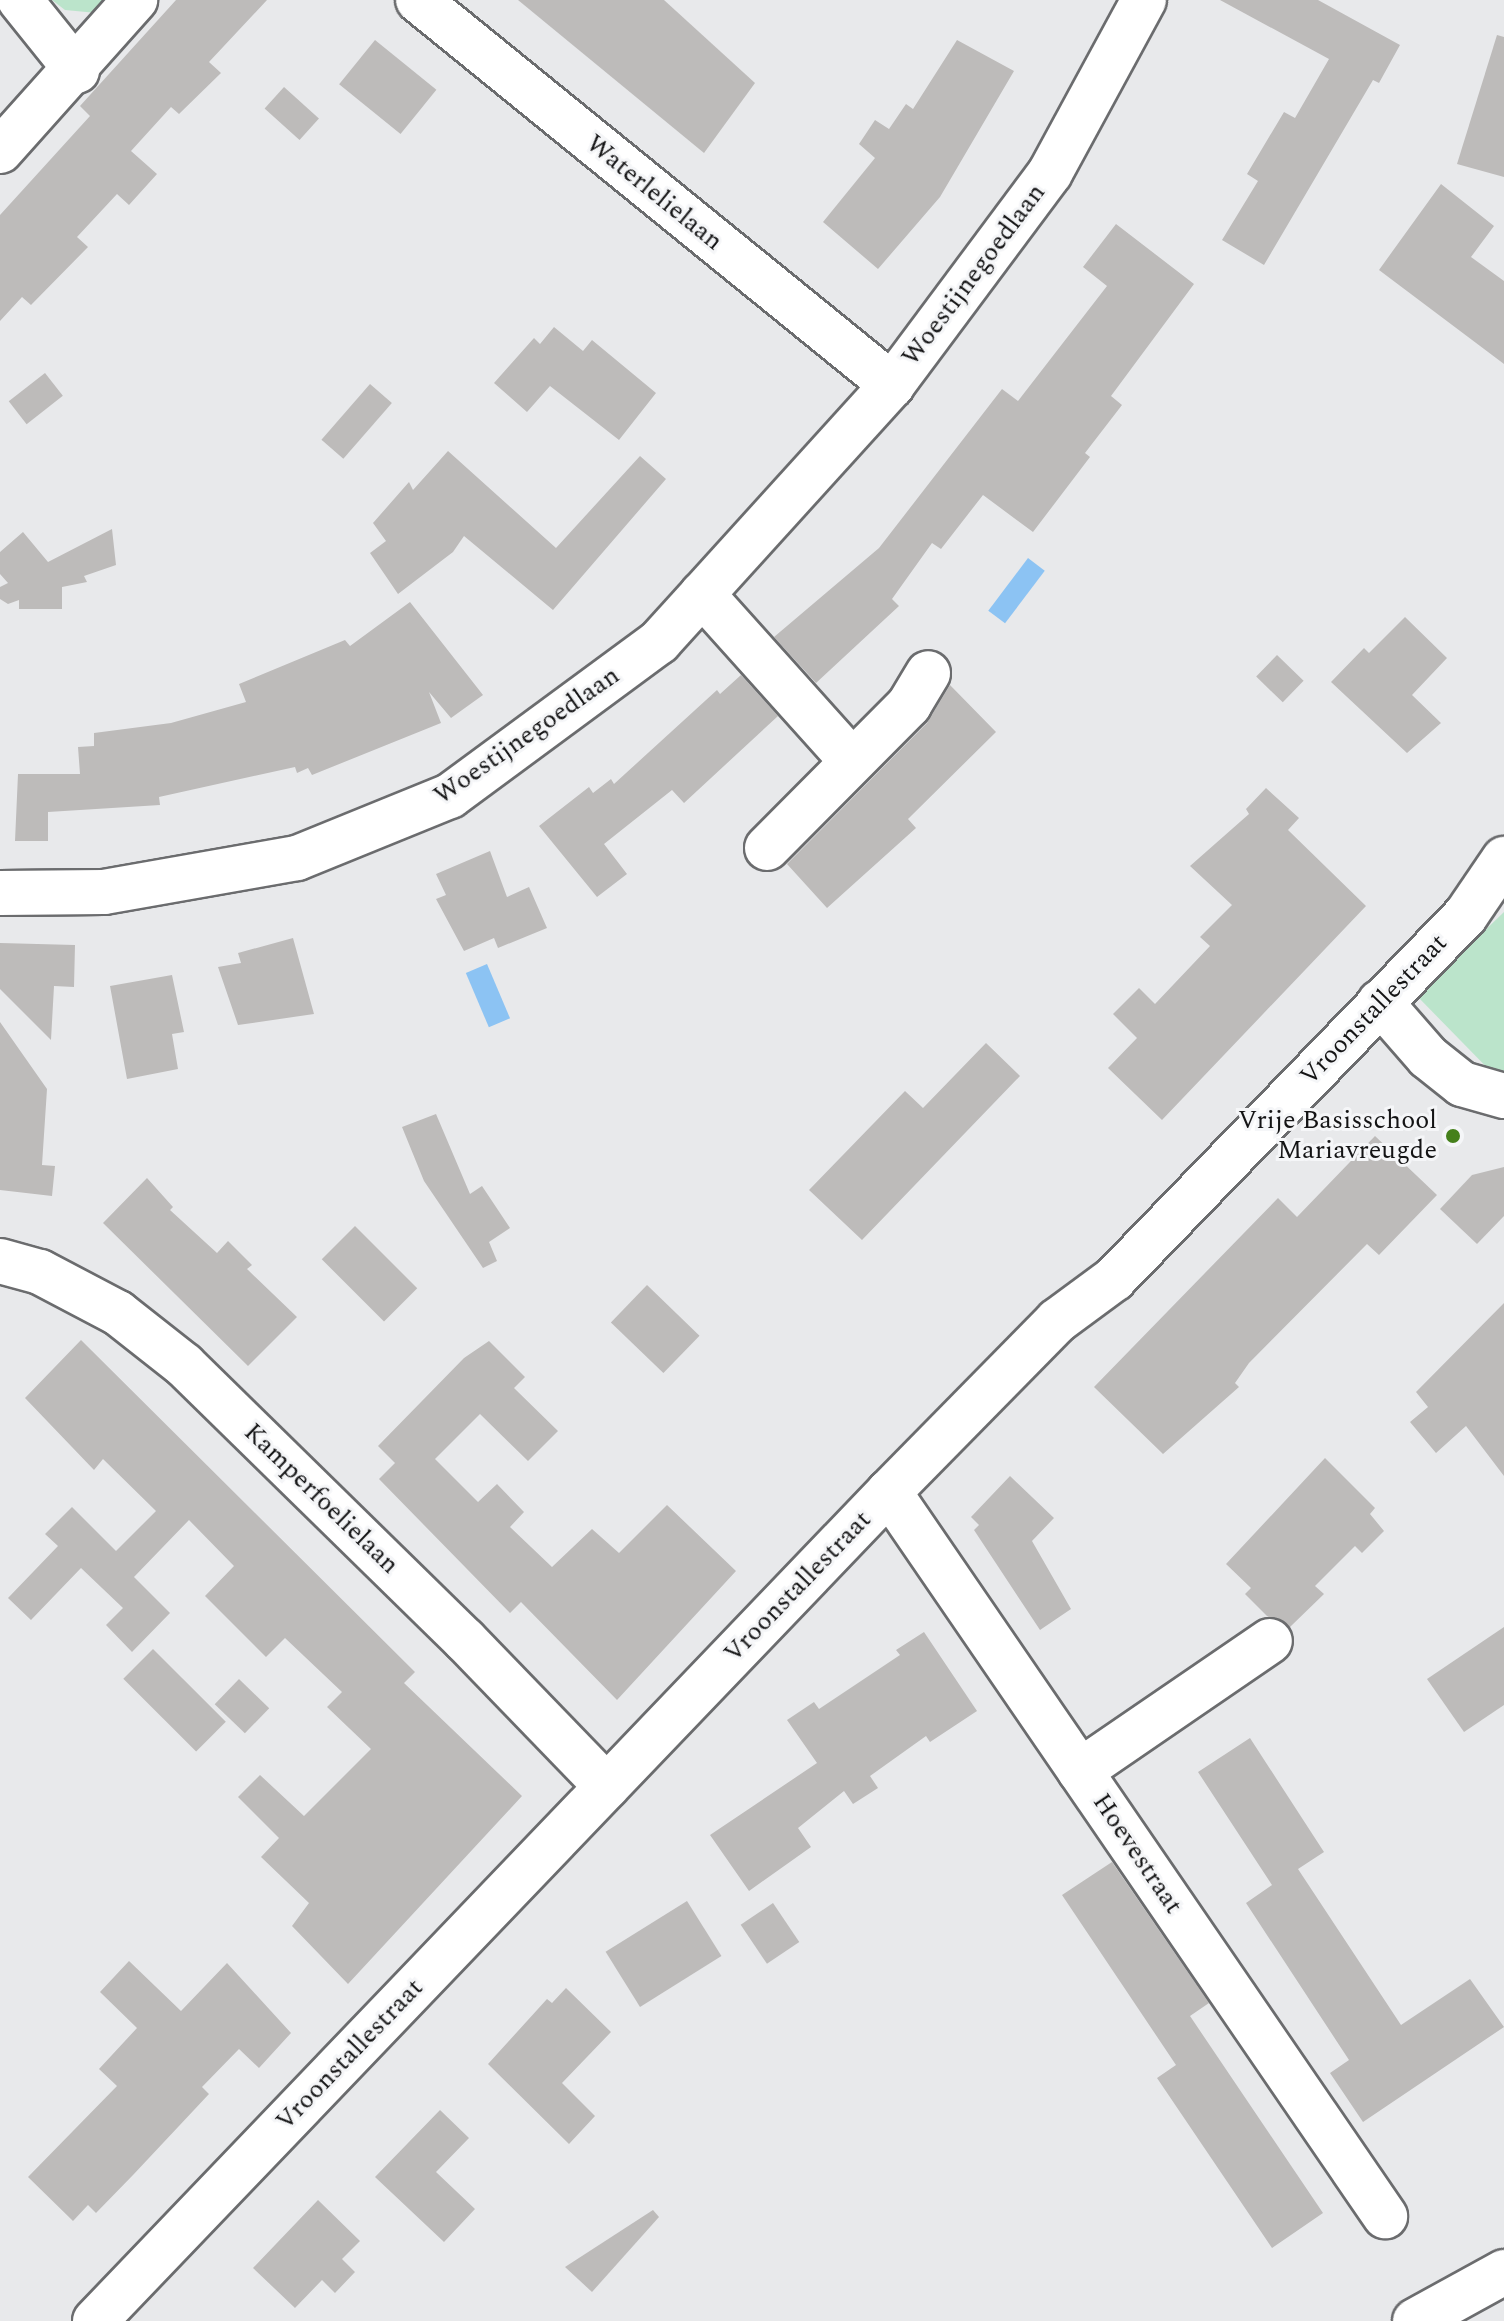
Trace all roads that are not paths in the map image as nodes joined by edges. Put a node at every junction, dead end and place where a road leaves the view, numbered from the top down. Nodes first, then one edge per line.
1 (20, 0) edge
2 (135, 0) edge
3 (418, 0) edge
4 (1144, 0) edge
5 (77, 71) junction
6 (0, 151) edge
7 (892, 385) junction
8 (702, 594) junction
9 (928, 673) dead end
10 (851, 760) junction
11 (767, 848) dead end
12 (1504, 859) edge
13 (0, 893) edge
14 (1380, 1002) junction
15 (1504, 1096) edge
16 (0, 1261) edge
17 (889, 1492) junction
18 (1270, 1641) dead end
19 (1080, 1771) junction
20 (607, 1787) junction
21 (1385, 2216) dead end
22 (1504, 2272) edge
23 (95, 2321) edge
24 (1415, 2321) edge

1 - 5 street
2 - 5 street
3 - 7 street, Waterlelielaan
4 - 7 street, Woestijnegoedlaan
5 - 6 street
7 - 8 street, Woestijnegoedlaan
8 - 10 street
8 - 13 street, Woestijnegoedlaan
9 - 10 street
10 - 11 street
12 - 14 street, Vroonstallestraat
14 - 15 street
14 - 17 street, Vroonstallestraat
16 - 20 street, Kamperfoelielaan
17 - 19 street, Hoevestraat
17 - 20 street, Vroonstallestraat
18 - 19 street
19 - 21 street, Hoevestraat
20 - 23 street, Vroonstallestraat
22 - 24 street

